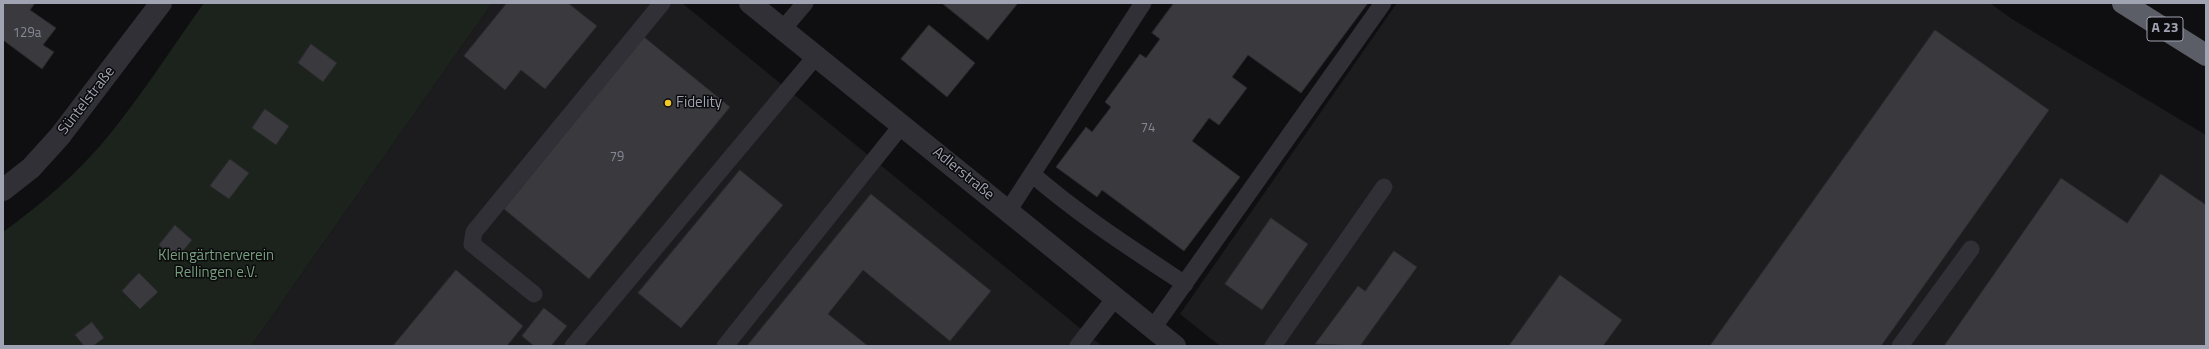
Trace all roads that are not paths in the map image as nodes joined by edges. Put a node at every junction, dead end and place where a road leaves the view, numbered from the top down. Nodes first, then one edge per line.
1 (161, 3) edge
2 (662, 3) edge
3 (750, 3) edge
4 (805, 3) edge
5 (1143, 3) edge
6 (1383, 3) edge
7 (2123, 3) edge
8 (783, 30) junction
9 (2206, 55) edge
10 (816, 56) junction
11 (902, 125) junction
12 (1032, 174) junction
13 (1384, 187) dead end
14 (3, 190) edge
15 (1008, 211) junction
16 (1971, 249) dead end
17 (1185, 284) junction
18 (534, 294) dead end
19 (1115, 298) junction
20 (1153, 328) junction
21 (573, 346) edge
22 (725, 346) edge
23 (1078, 346) edge
24 (1175, 346) edge
25 (1273, 346) edge
26 (1900, 346) edge

1 - 14 street, Süntelstraße
2 - 18 lane
3 - 8 street, Adlerstraße
4 - 8 lane
5 - 12 lane
6 - 17 lane
7 - 9 highway, A 23
8 - 10 street, Adlerstraße
10 - 11 street, Adlerstraße
10 - 21 lane
11 - 15 street, Adlerstraße
11 - 22 lane
12 - 15 lane
12 - 17 lane
13 - 25 lane
15 - 19 street, Adlerstraße
16 - 26 lane
17 - 20 lane
19 - 20 street, Adlerstraße
19 - 23 lane
20 - 24 street, Adlerstraße

